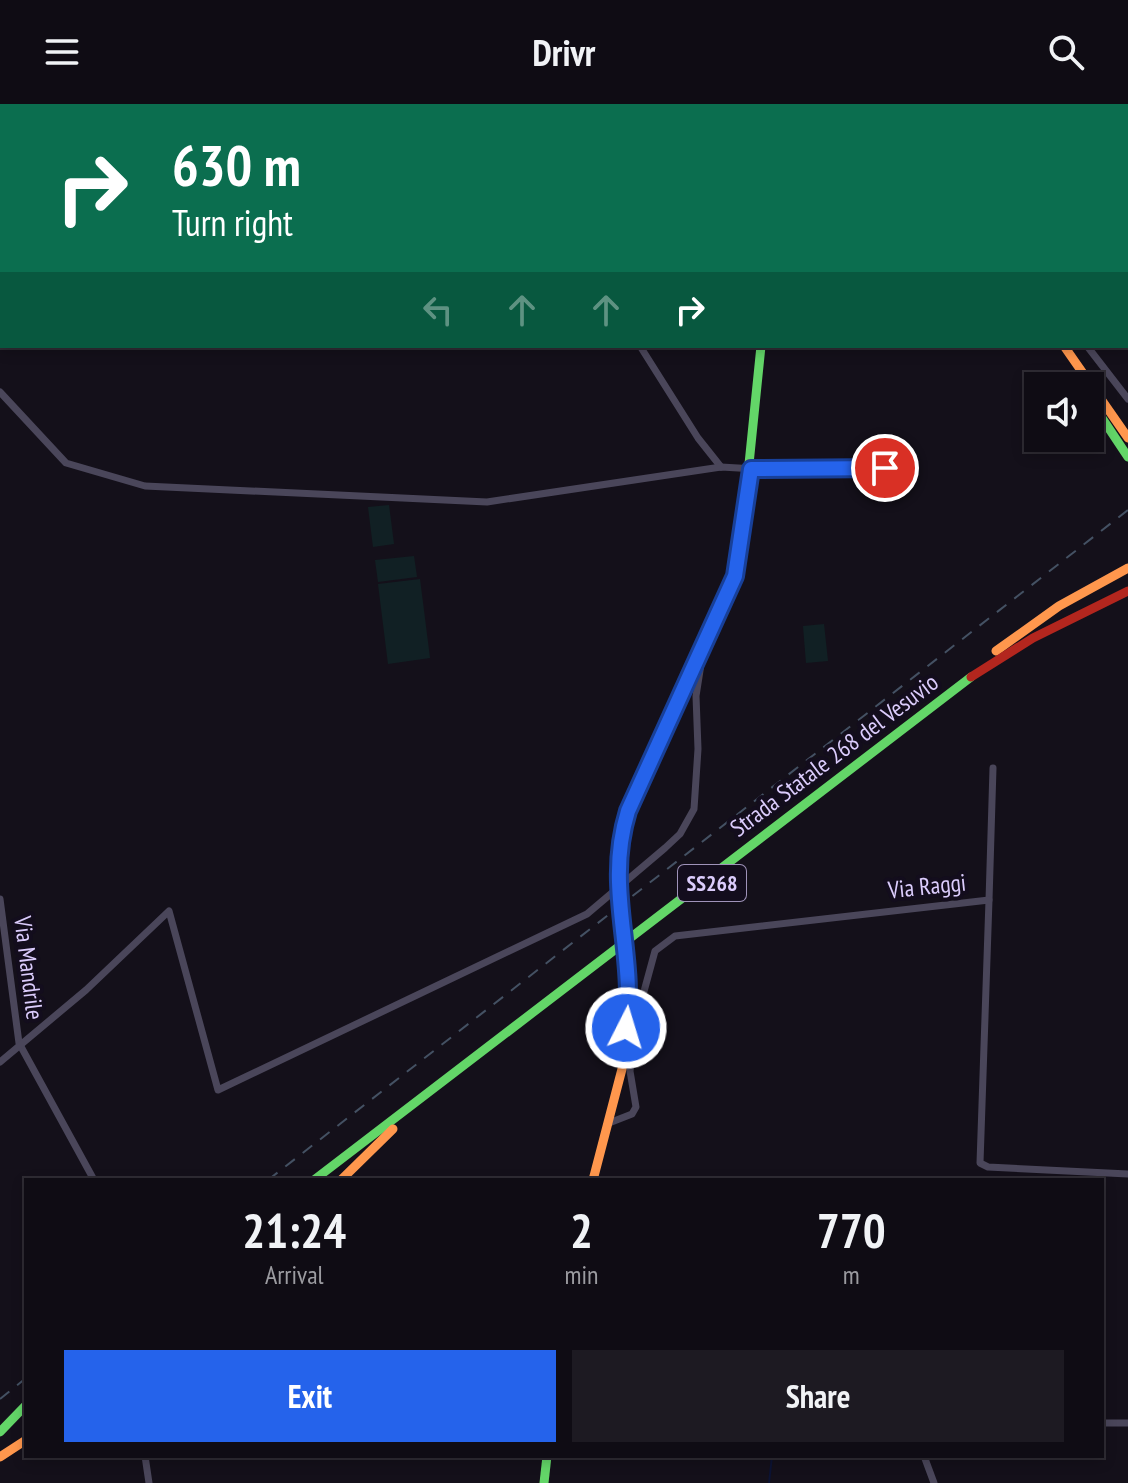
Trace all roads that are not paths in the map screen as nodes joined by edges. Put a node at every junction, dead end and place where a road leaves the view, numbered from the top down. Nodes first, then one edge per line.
1 (641, 348) edge
2 (761, 348) edge
3 (1057, 348) edge
4 (1067, 348) edge
5 (1068, 348) edge
6 (1089, 348) edge
7 (1073, 372) edge
8 (0, 392) edge
9 (1128, 399) edge
10 (1104, 416) edge
11 (1104, 420) edge
12 (1128, 424) edge
13 (1128, 438) edge
14 (1128, 446) edge
15 (1128, 457) edge
16 (721, 467) junction
17 (885, 468) dead end
18 (751, 469) junction
19 (1128, 568) edge
20 (1128, 591) edge
21 (1128, 600) edge
22 (703, 648) junction
23 (909, 721) junction
24 (993, 768) dead end
25 (0, 899) edge
26 (989, 900) junction
27 (19, 1043) junction
28 (0, 1062) edge
29 (609, 1123) junction
30 (1128, 1174) edge
31 (93, 1178) edge
32 (317, 1178) edge
33 (343, 1178) edge
34 (594, 1178) edge
35 (24, 1407) edge
36 (1104, 1423) edge
37 (1128, 1423) edge
38 (0, 1432) edge
39 (24, 1441) edge
40 (0, 1457) edge
41 (145, 1458) edge
42 (547, 1458) edge
43 (925, 1458) edge
44 (149, 1483) edge
45 (544, 1483) edge
46 (934, 1483) edge

1 - 16 street
2 - 18 main road
3 - 7 main road
4 - 13 main road
5 - 12 main road
6 - 9 street
8 - 16 street
10 - 14 main road
11 - 15 main road
16 - 18 street
17 - 18 street
18 - 22 main road
19 - 23 main road
20 - 23 main road, Strada Statale 268 del Vesuvio / SS268
21 - 33 main road, Strada Statale 268 del Vesuvio / SS268
22 - 27 street
22 - 29 main road, bridge
23 - 32 main road, Strada Statale 268 del Vesuvio / SS268
24 - 26 street
25 - 27 street, Via Mandrile
26 - 29 street, Via Raggi
26 - 30 street, Via Raggi
27 - 28 street
27 - 31 street
29 - 34 main road
35 - 38 main road
36 - 37 street
39 - 40 main road
41 - 44 street
42 - 45 main road
43 - 46 street

